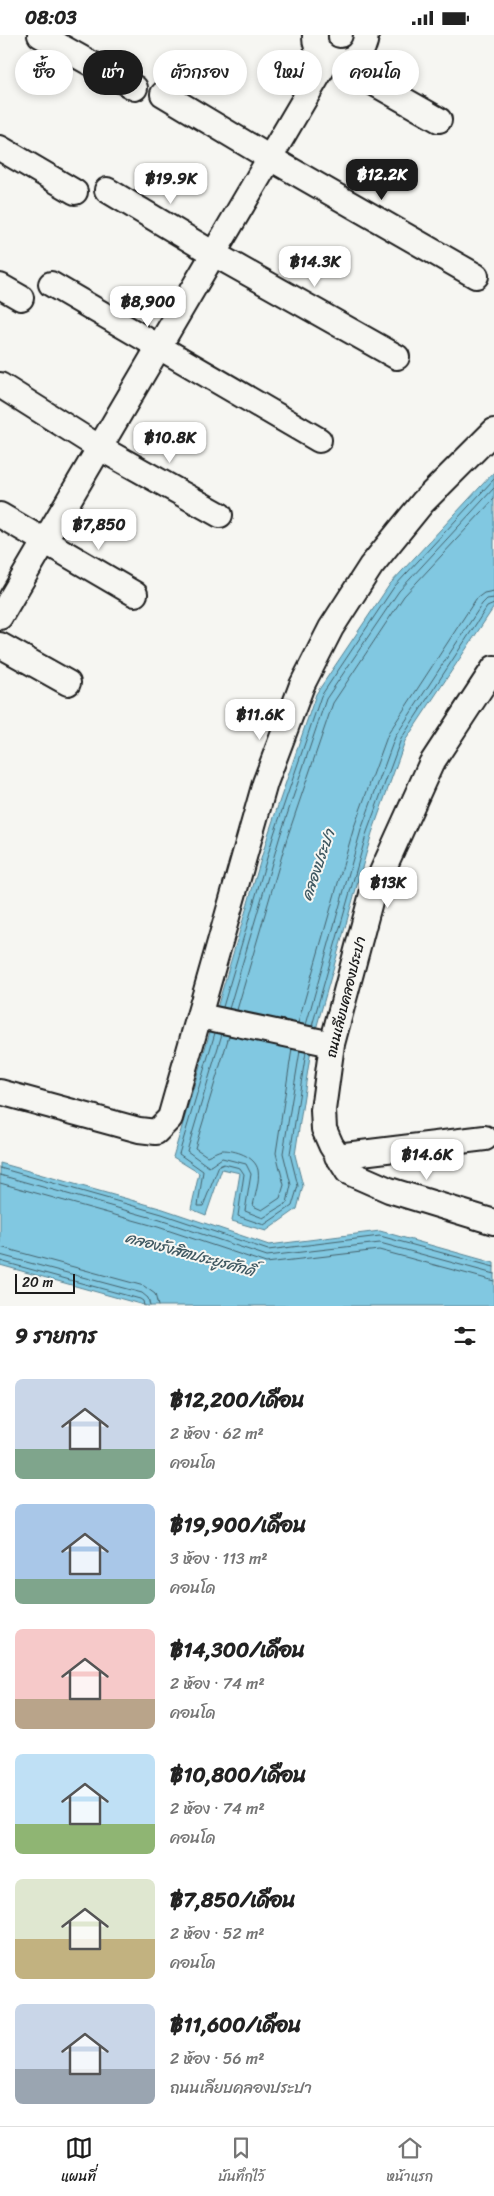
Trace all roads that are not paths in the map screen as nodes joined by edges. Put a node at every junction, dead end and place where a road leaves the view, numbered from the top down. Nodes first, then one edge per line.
1 (40, 35) edge
2 (315, 35) edge
3 (366, 35) edge
4 (362, 50) edge
5 (332, 56) edge
6 (83, 59) edge
7 (332, 68) edge
8 (165, 95) edge
9 (395, 95) edge
10 (439, 120) dead end
11 (0, 148) edge
12 (270, 159) junction
13 (107, 189) dead end
14 (75, 192) dead end
15 (214, 253) junction
16 (476, 276) dead end
17 (51, 284) dead end
18 (0, 285) edge
19 (21, 298) dead end
20 (158, 348) junction
21 (397, 357) dead end
22 (0, 385) edge
23 (494, 431) edge
24 (319, 440) dead end
25 (100, 447) junction
26 (0, 515) edge
27 (220, 515) dead end
28 (44, 542) junction
29 (135, 593) dead end
30 (0, 617) edge
31 (0, 645) edge
32 (494, 668) edge
33 (68, 683) dead end
34 (205, 1017) junction
35 (325, 1042) junction
36 (0, 1092) edge
37 (485, 1138) dead end
38 (343, 1164) junction
39 (494, 1222) edge

1 - 6 street
2 - 5 street
3 - 4 street
7 - 12 street
8 - 12 street
9 - 10 street
11 - 14 street
12 - 15 street
12 - 16 street
13 - 15 street
15 - 20 street
15 - 21 street
17 - 20 street
18 - 19 street
20 - 24 street
20 - 25 street
22 - 25 street
23 - 34 street
25 - 27 street
25 - 28 street
26 - 28 street
28 - 29 street
28 - 30 street
31 - 33 street
32 - 35 street, ถนนเลียบคลองประปา
34 - 35 street
34 - 36 street
35 - 38 street, ถนนเลียบคลองประปา
37 - 38 street
38 - 39 street

